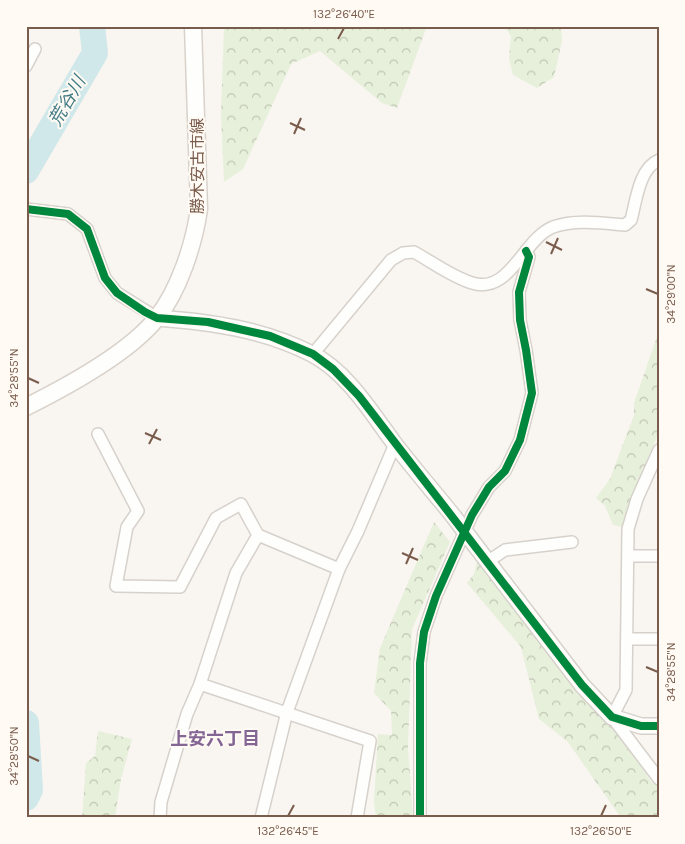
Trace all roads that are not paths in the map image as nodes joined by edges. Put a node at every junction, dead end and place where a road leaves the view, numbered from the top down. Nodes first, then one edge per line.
1 (193, 26) edge
2 (35, 49) dead end
3 (26, 66) edge
4 (659, 160) edge
5 (26, 209) edge
6 (526, 251) junction
7 (157, 318) junction
8 (313, 354) junction
9 (26, 407) edge
10 (98, 434) dead end
11 (395, 444) junction
12 (659, 450) edge
13 (258, 535) junction
14 (572, 542) dead end
15 (628, 556) junction
16 (659, 556) edge
17 (487, 562) junction
18 (339, 568) junction
19 (628, 639) junction
20 (659, 639) edge
21 (200, 684) junction
22 (287, 712) junction
23 (612, 717) junction
24 (659, 726) edge
25 (659, 779) edge
26 (160, 818) edge
27 (261, 818) edge
28 (357, 818) edge
29 (420, 818) edge

1 - 7 main road, 勝木安古市線
2 - 3 street
4 - 6 street
5 - 7 street
6 - 8 street
6 - 29 street
7 - 8 street
7 - 9 main road, 勝木安古市線
8 - 11 street
10 - 13 street
11 - 17 street, bridge
11 - 18 street
12 - 15 street
13 - 18 street
13 - 21 street
14 - 17 street
15 - 16 street
15 - 19 street
17 - 23 street
18 - 22 street
19 - 20 street
19 - 23 street
21 - 22 street
21 - 26 street
22 - 27 street
22 - 28 street
23 - 24 street
23 - 25 street

